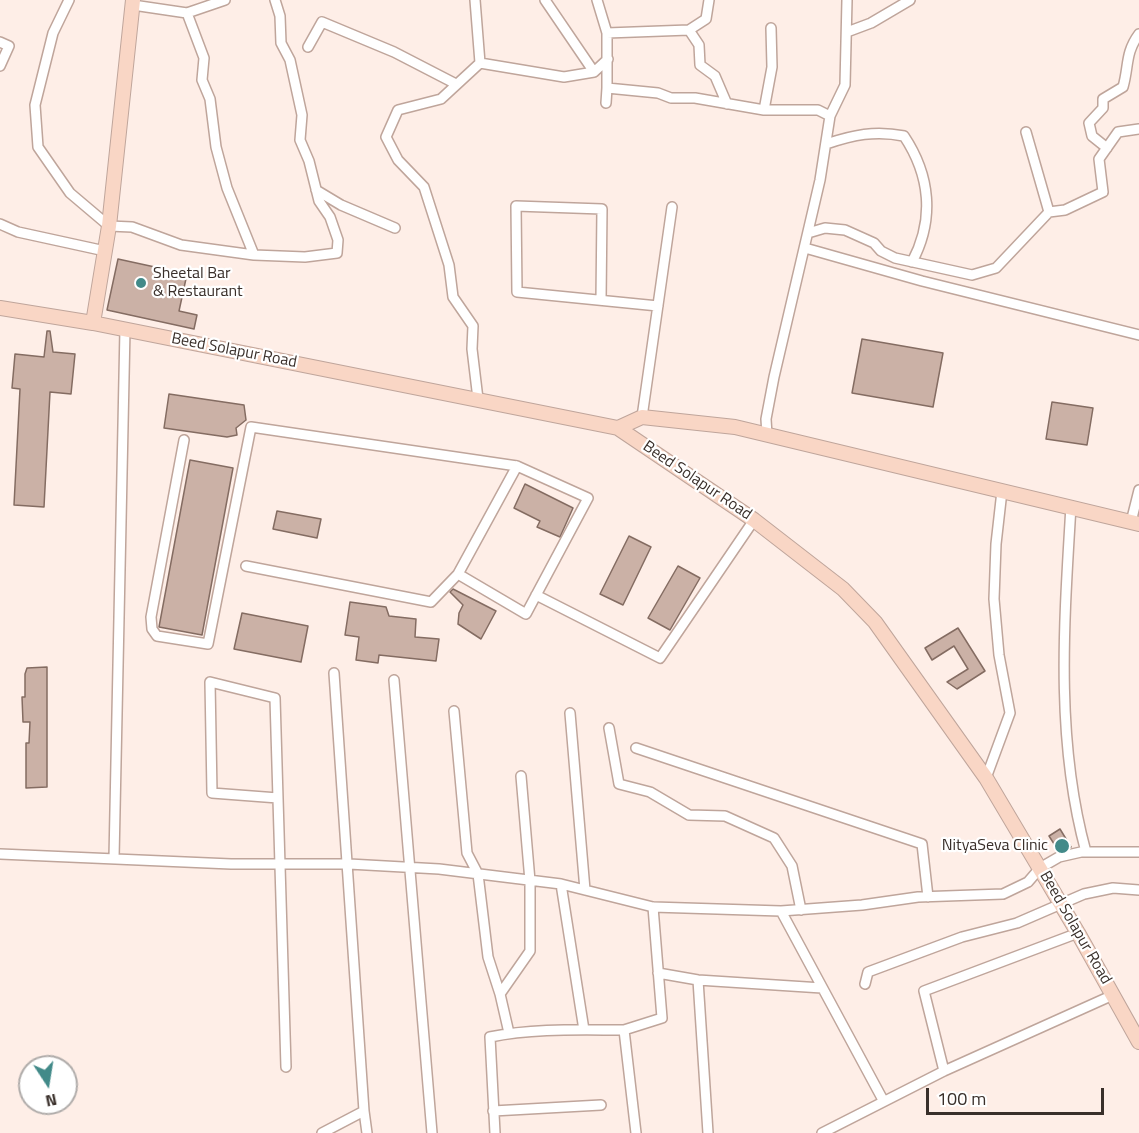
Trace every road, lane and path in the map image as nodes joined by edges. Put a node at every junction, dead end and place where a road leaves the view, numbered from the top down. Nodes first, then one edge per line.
1 (69, 0) edge
2 (225, 0) edge
3 (275, 0) edge
4 (475, 0) edge
5 (545, 0) edge
6 (597, 0) edge
7 (709, 0) edge
8 (847, 0) edge
9 (910, 0) edge
10 (133, 2) edge
11 (188, 13) junction
12 (771, 28) dead end
13 (689, 30) junction
14 (847, 32) junction
15 (607, 33) junction
16 (1139, 34) edge
17 (0, 42) edge
18 (308, 47) dead end
19 (608, 59) junction
20 (480, 63) junction
21 (0, 66) edge
22 (594, 72) junction
23 (456, 84) junction
24 (607, 88) junction
25 (606, 103) dead end
26 (727, 104) junction
27 (764, 110) junction
28 (830, 116) junction
29 (1139, 129) edge
30 (1026, 132) dead end
31 (826, 144) junction
32 (1107, 148) junction
33 (316, 190) junction
34 (672, 207) dead end
35 (1049, 212) junction
36 (0, 224) edge
37 (109, 226) junction
38 (395, 228) dead end
39 (808, 233) junction
40 (805, 248) junction
41 (105, 251) junction
42 (254, 255) junction
43 (912, 262) junction
44 (601, 300) junction
45 (658, 306) junction
46 (0, 308) edge
47 (93, 323) junction
48 (125, 329) junction
49 (1139, 335) edge
50 (478, 399) junction
51 (642, 417) junction
52 (618, 428) junction
53 (766, 435) junction
54 (184, 440) dead end
55 (517, 466) junction
56 (1139, 490) edge
57 (1002, 491) junction
58 (1071, 506) junction
59 (754, 520) junction
60 (1135, 523) edge
61 (246, 566) dead end
62 (458, 574) junction
63 (536, 595) junction
64 (334, 674) dead end
65 (394, 680) dead end
66 (454, 711) dead end
67 (570, 713) dead end
68 (609, 728) dead end
69 (636, 748) dead end
70 (521, 776) dead end
71 (986, 778) junction
72 (278, 798) junction
73 (1086, 852) junction
74 (1139, 852) edge
75 (0, 854) edge
76 (114, 858) junction
77 (349, 864) junction
78 (280, 865) junction
79 (410, 867) junction
80 (1040, 868) junction
81 (478, 874) junction
82 (530, 881) junction
83 (561, 884) junction
84 (585, 890) junction
85 (1139, 890) edge
86 (928, 897) junction
87 (1061, 904) junction
88 (653, 907) junction
89 (801, 910) junction
90 (781, 911) junction
91 (1078, 933) junction
92 (658, 973) junction
93 (698, 980) junction
94 (865, 984) dead end
95 (822, 988) junction
96 (500, 994) junction
97 (1113, 996) junction
98 (584, 1030) junction
99 (624, 1030) junction
100 (509, 1033) junction
101 (1139, 1040) edge
102 (285, 1067) dead end
103 (944, 1071) junction
104 (883, 1100) junction
105 (601, 1105) dead end
106 (364, 1111) junction
107 (493, 1112) junction
108 (322, 1133) edge
109 (367, 1133) edge
110 (432, 1133) edge
111 (495, 1133) edge
112 (636, 1133) edge
113 (708, 1133) edge
114 (822, 1133) edge

1 - 37 street
2 - 11 street
3 - 33 street
4 - 20 street
5 - 22 street
6 - 15 street
7 - 13 street
8 - 14 street
9 - 14 street
10 - 11 street
10 - 37 main road
11 - 42 street
12 - 27 street
13 - 15 street
13 - 26 street
14 - 28 street
15 - 19 street
16 - 32 street
17 - 21 street
18 - 23 street
19 - 22 street
19 - 24 street
20 - 22 street
20 - 23 street
23 - 50 street
24 - 25 street
24 - 26 street
26 - 27 street
27 - 28 street
28 - 31 street
29 - 32 street
30 - 35 street
31 - 39 street
31 - 43 street
32 - 35 street
33 - 38 street
33 - 42 street
34 - 45 street
35 - 43 street
36 - 41 street
37 - 41 main road
37 - 42 street
39 - 40 street
39 - 43 street
40 - 49 street
40 - 53 street
41 - 47 main road
44 - 44 street
44 - 45 street
45 - 51 street
46 - 47 main road, Beed Solapur Road
47 - 48 main road, Beed Solapur Road
48 - 50 main road, Beed Solapur Road
48 - 76 street
50 - 52 main road, Beed Solapur Road
51 - 52 main road
51 - 53 main road
52 - 59 main road, Beed Solapur Road
53 - 57 main road
54 - 55 street
55 - 62 street
55 - 63 street
56 - 60 street
57 - 58 main road
57 - 71 street
58 - 60 main road
58 - 73 street
59 - 63 street
59 - 71 main road, Beed Solapur Road
61 - 62 street
62 - 63 street
64 - 77 street
65 - 79 street
66 - 81 street
67 - 84 street
68 - 89 street
69 - 86 street
70 - 82 street
71 - 80 main road, Beed Solapur Road
72 - 72 street
72 - 78 street
73 - 74 street
73 - 80 street
75 - 76 street
76 - 78 street
77 - 78 street
77 - 79 street
77 - 106 street
78 - 102 street
79 - 81 street
79 - 110 street
80 - 86 street
80 - 87 main road, Beed Solapur Road
81 - 82 street
81 - 96 street
82 - 83 street
82 - 96 street
83 - 84 street
83 - 98 street
84 - 88 street
85 - 87 street
86 - 89 street
87 - 91 main road, Beed Solapur Road
87 - 94 street
88 - 90 street
88 - 92 street
89 - 90 street
90 - 95 street
91 - 97 main road, Beed Solapur Road
91 - 103 street
92 - 93 street
92 - 99 street
93 - 95 street
93 - 113 street
95 - 104 street
96 - 100 street
97 - 101 main road, Beed Solapur Road
97 - 103 street
98 - 99 street
98 - 100 street
99 - 112 street
100 - 107 street
103 - 104 street
104 - 114 street
105 - 107 street
106 - 108 street
106 - 109 street
107 - 111 street

